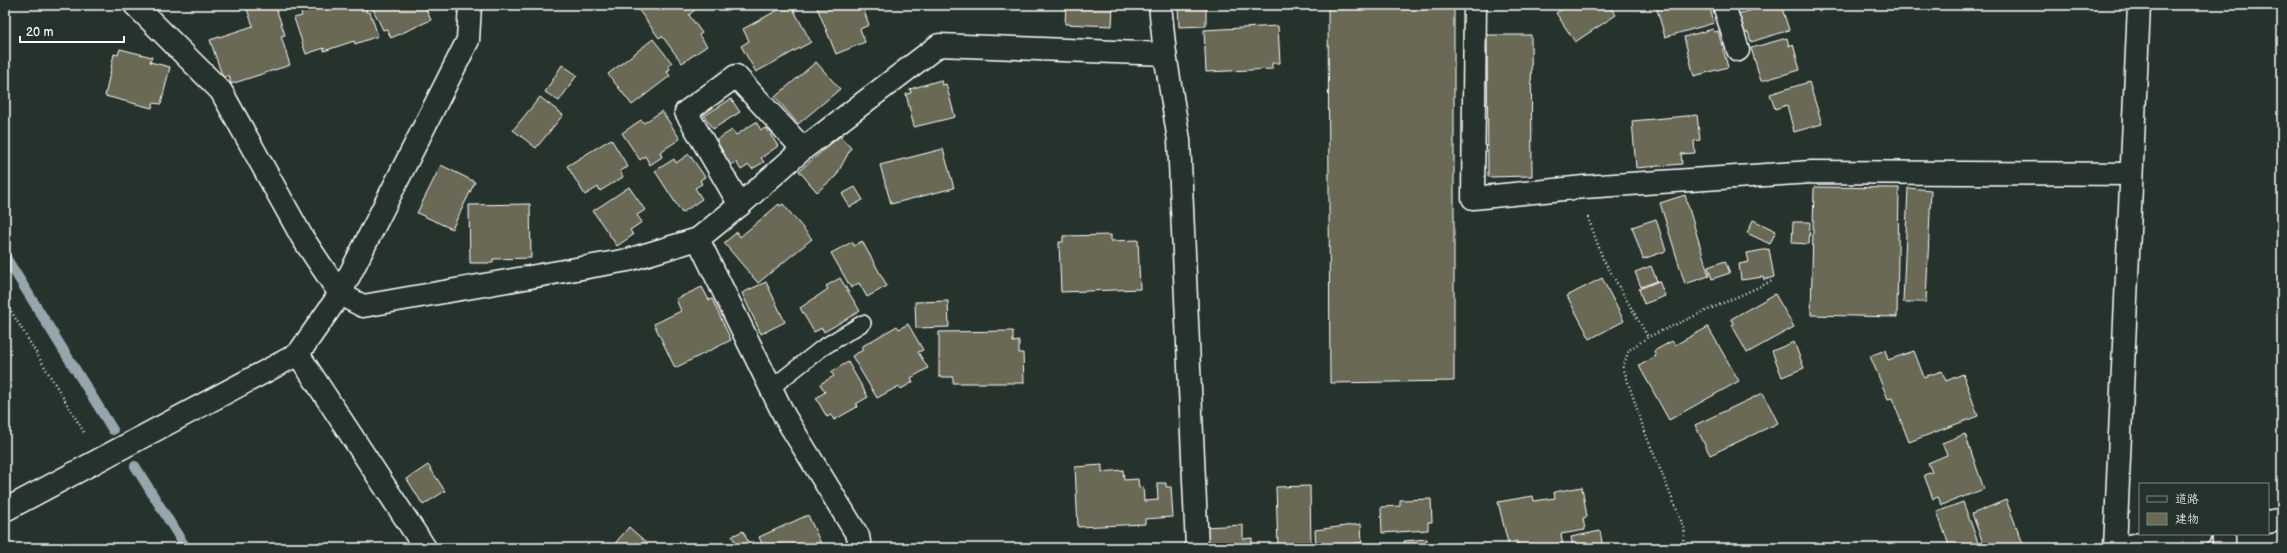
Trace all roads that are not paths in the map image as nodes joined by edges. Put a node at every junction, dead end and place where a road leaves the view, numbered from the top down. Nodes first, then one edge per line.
1 (135, 5) edge
2 (470, 5) edge
3 (1160, 5) edge
4 (1475, 5) edge
5 (1724, 5) edge
6 (2139, 5) edge
7 (1738, 50) dead end
8 (1165, 54) junction
9 (803, 149) junction
10 (2131, 174) junction
11 (740, 205) junction
12 (698, 239) junction
13 (340, 294) junction
14 (863, 323) dead end
15 (298, 354) junction
16 (771, 388) junction
17 (5, 510) edge
18 (2282, 519) edge
19 (2269, 522) edge
20 (2194, 535) edge
21 (2224, 535) edge
22 (425, 548) edge
23 (860, 548) edge
24 (1197, 548) edge
25 (2116, 548) edge
26 (2224, 548) edge

1 - 13 street
2 - 13 street
3 - 8 street
4 - 10 street
5 - 7 street
6 - 10 street
8 - 9 street
8 - 24 street
9 - 11 street
9 - 11 street
10 - 25 street
11 - 12 street
12 - 13 street
12 - 16 street
13 - 15 street
14 - 16 lane
15 - 17 street
15 - 22 street
16 - 23 street
18 - 19 street
20 - 25 street
21 - 26 street

